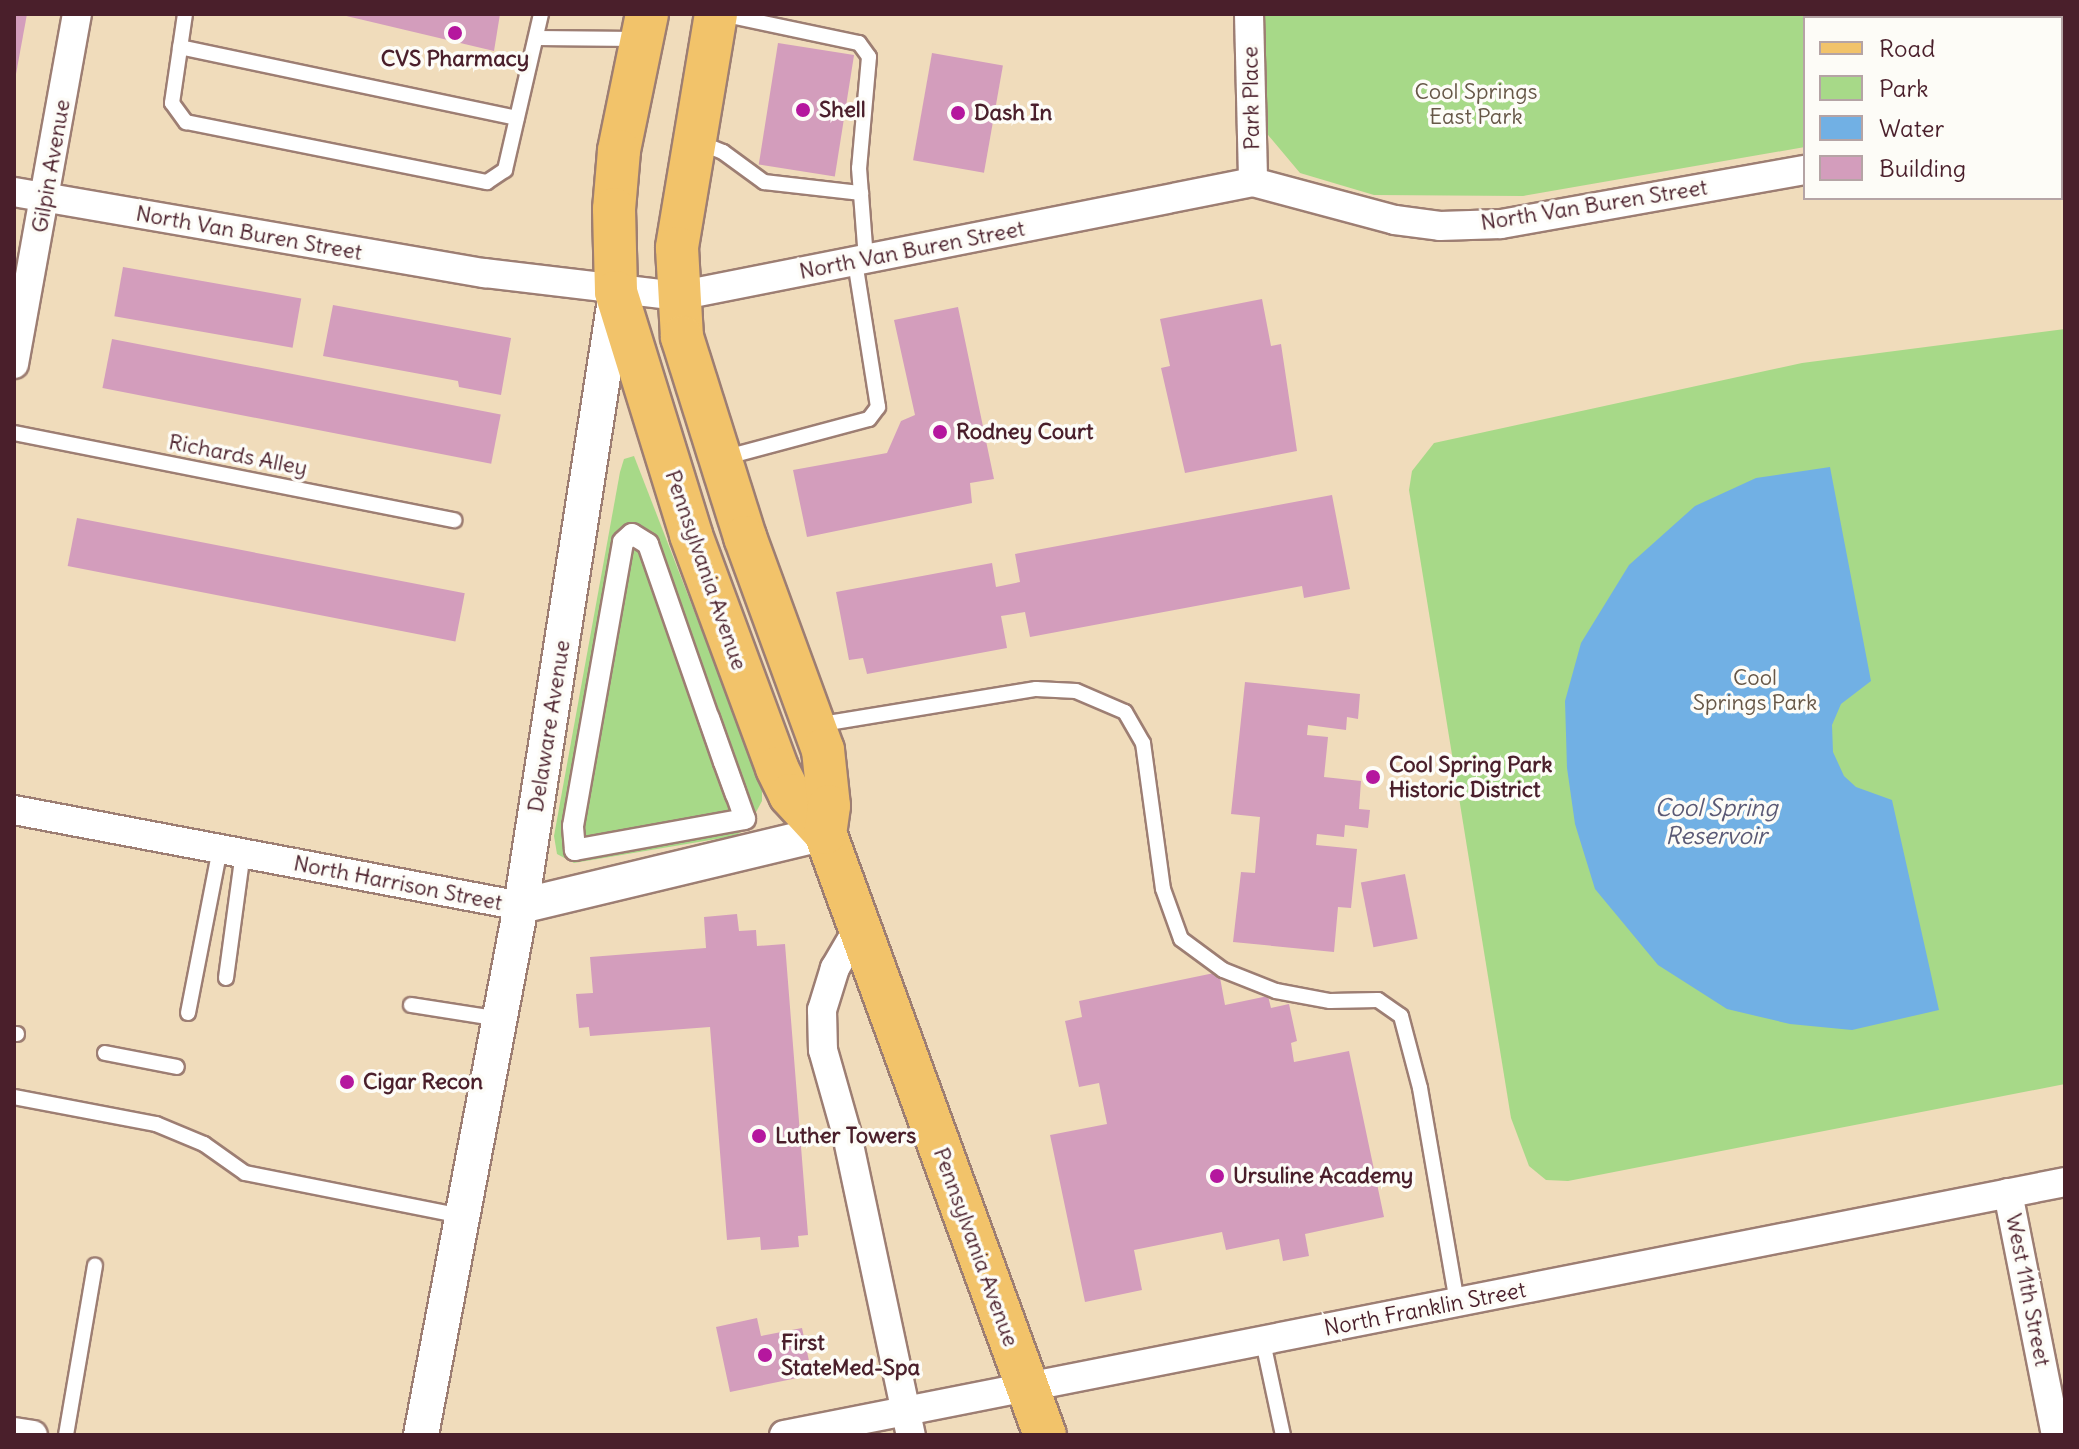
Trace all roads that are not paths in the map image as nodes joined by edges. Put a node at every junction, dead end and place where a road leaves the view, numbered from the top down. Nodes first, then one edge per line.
1 (77, 14) edge
2 (185, 14) edge
3 (541, 14) edge
4 (718, 14) edge
5 (1249, 14) edge
6 (645, 27) edge
7 (537, 38) junction
8 (180, 47) junction
9 (517, 118) junction
10 (693, 140) junction
11 (1803, 170) edge
12 (1253, 182) junction
13 (14, 192) edge
14 (861, 193) junction
15 (45, 199) junction
16 (860, 261) junction
17 (616, 292) junction
18 (678, 296) junction
19 (14, 364) edge
20 (14, 433) edge
21 (719, 459) junction
22 (454, 520) dead end
23 (709, 718) joint
24 (814, 725) junction
25 (14, 810) edge
26 (825, 833) junction
27 (232, 851) junction
28 (521, 906) junction
29 (859, 927) junction
30 (226, 978) dead end
31 (411, 1005) dead end
32 (188, 1013) dead end
33 (500, 1019) junction
34 (105, 1053) dead end
35 (177, 1067) dead end
36 (14, 1097) edge
37 (2065, 1182) edge
38 (2008, 1193) junction
39 (462, 1216) junction
40 (95, 1265) dead end
41 (1457, 1303) junction
42 (1263, 1342) junction
43 (1028, 1389) junction
44 (909, 1424) edge
45 (14, 1432) edge
46 (33, 1435) edge
47 (66, 1435) edge
48 (421, 1435) edge
49 (784, 1435) edge
50 (1045, 1435) edge
51 (1283, 1435) edge
52 (2056, 1435) edge

1 - 15 street, Gilpin Avenue
2 - 8 lane
3 - 7 lane
4 - 10 main road
4 - 14 lane
5 - 12 street, Park Place
6 - 7 lane
6 - 17 main road, Delaware Avenue
7 - 9 lane
8 - 9 lane
8 - 9 lane
10 - 14 lane
10 - 18 main road
11 - 12 street, North Van Buren Street
12 - 16 street, North Van Buren Street
13 - 15 street, North Van Buren Street
14 - 16 lane
15 - 17 street, North Van Buren Street
15 - 19 street, Gilpin Avenue
16 - 18 street, North Van Buren Street
16 - 21 lane
17 - 18 street, North Van Buren Street
17 - 26 main road, Pennsylvania Avenue
17 - 28 street, Delaware Avenue
18 - 21 main road, Pennsylvania Avenue
20 - 22 lane, Richards Alley
21 - 24 main road, Pennsylvania Avenue
23 - 23 street
24 - 26 main road, Pennsylvania Avenue
24 - 41 lane
25 - 27 street, North Harrison Street
26 - 28 street, North Harrison Street
26 - 29 main road, Pennsylvania Avenue
27 - 28 street, North Harrison Street
27 - 30 lane
27 - 32 lane
28 - 33 street, Delaware Avenue
29 - 43 main road, Pennsylvania Avenue
29 - 44 street
31 - 33 lane
33 - 39 street, Delaware Avenue
34 - 35 lane
36 - 39 lane
37 - 38 street, North Franklin Street
38 - 41 street, North Franklin Street
38 - 52 street, West 11th Street
39 - 48 street, Delaware Avenue
40 - 47 lane
41 - 42 street, North Franklin Street
42 - 43 street, North Franklin Street
42 - 51 lane
43 - 44 street, North Franklin Street
43 - 50 main road, Pennsylvania Avenue
44 - 49 street, North Franklin Street
45 - 46 street

